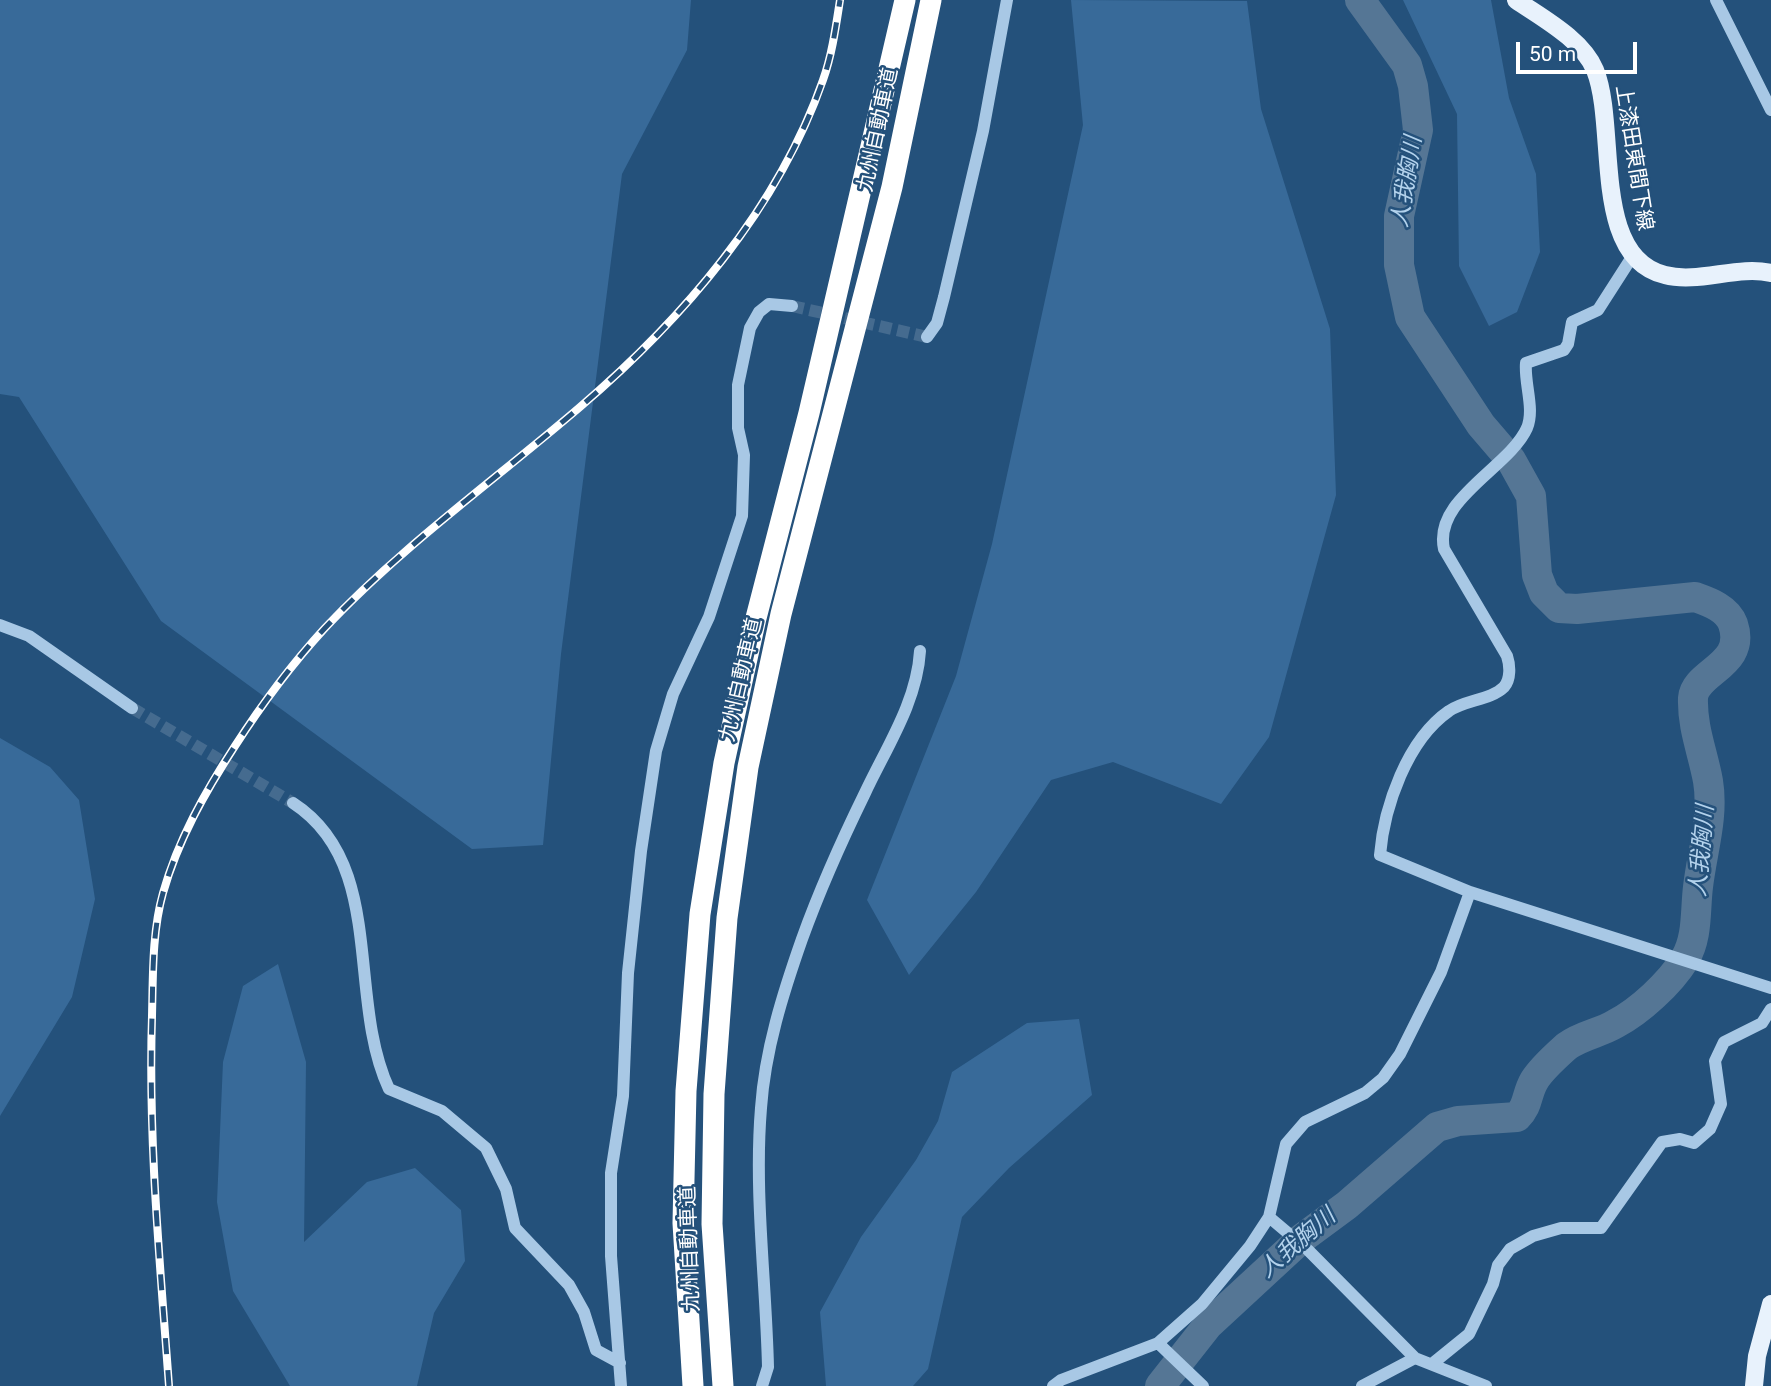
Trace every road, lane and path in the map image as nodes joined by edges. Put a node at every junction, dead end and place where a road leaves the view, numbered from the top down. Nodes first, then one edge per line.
1 (905, 0) edge
2 (931, 0) edge
3 (1007, 0) edge
4 (1516, 0) edge
5 (1716, 0) edge
6 (1771, 110) edge
7 (1632, 257) junction
8 (1770, 273) edge
9 (792, 306) tunnel mouth
10 (927, 337) dead end
11 (0, 625) edge
12 (920, 652) dead end
13 (132, 708) tunnel mouth
14 (293, 803) tunnel mouth
15 (1470, 892) junction
16 (1771, 988) edge
17 (1771, 1009) edge
18 (1269, 1217) junction
19 (1771, 1304) edge
20 (1158, 1343) junction
21 (1415, 1358) junction
22 (620, 1363) junction
23 (1432, 1364) junction
24 (621, 1386) edge
25 (693, 1386) edge
26 (723, 1386) edge
27 (762, 1386) edge
28 (1053, 1386) edge
29 (1203, 1386) edge
30 (1362, 1386) edge
31 (1486, 1386) edge
32 (1754, 1386) edge

1 - 25 highway, 九州自動車道
2 - 26 highway, 九州自動車道
3 - 10 street
4 - 7 main road, 上漆田東間下線
5 - 6 street
7 - 8 main road, 上漆田東間下線
7 - 15 street
9 - 22 street
11 - 13 street
12 - 27 street
14 - 22 street
15 - 16 street
15 - 18 street
17 - 23 street
18 - 20 street
18 - 21 street
19 - 32 main road
20 - 28 street
20 - 29 street
21 - 23 street
21 - 30 street
22 - 24 street
23 - 31 street

